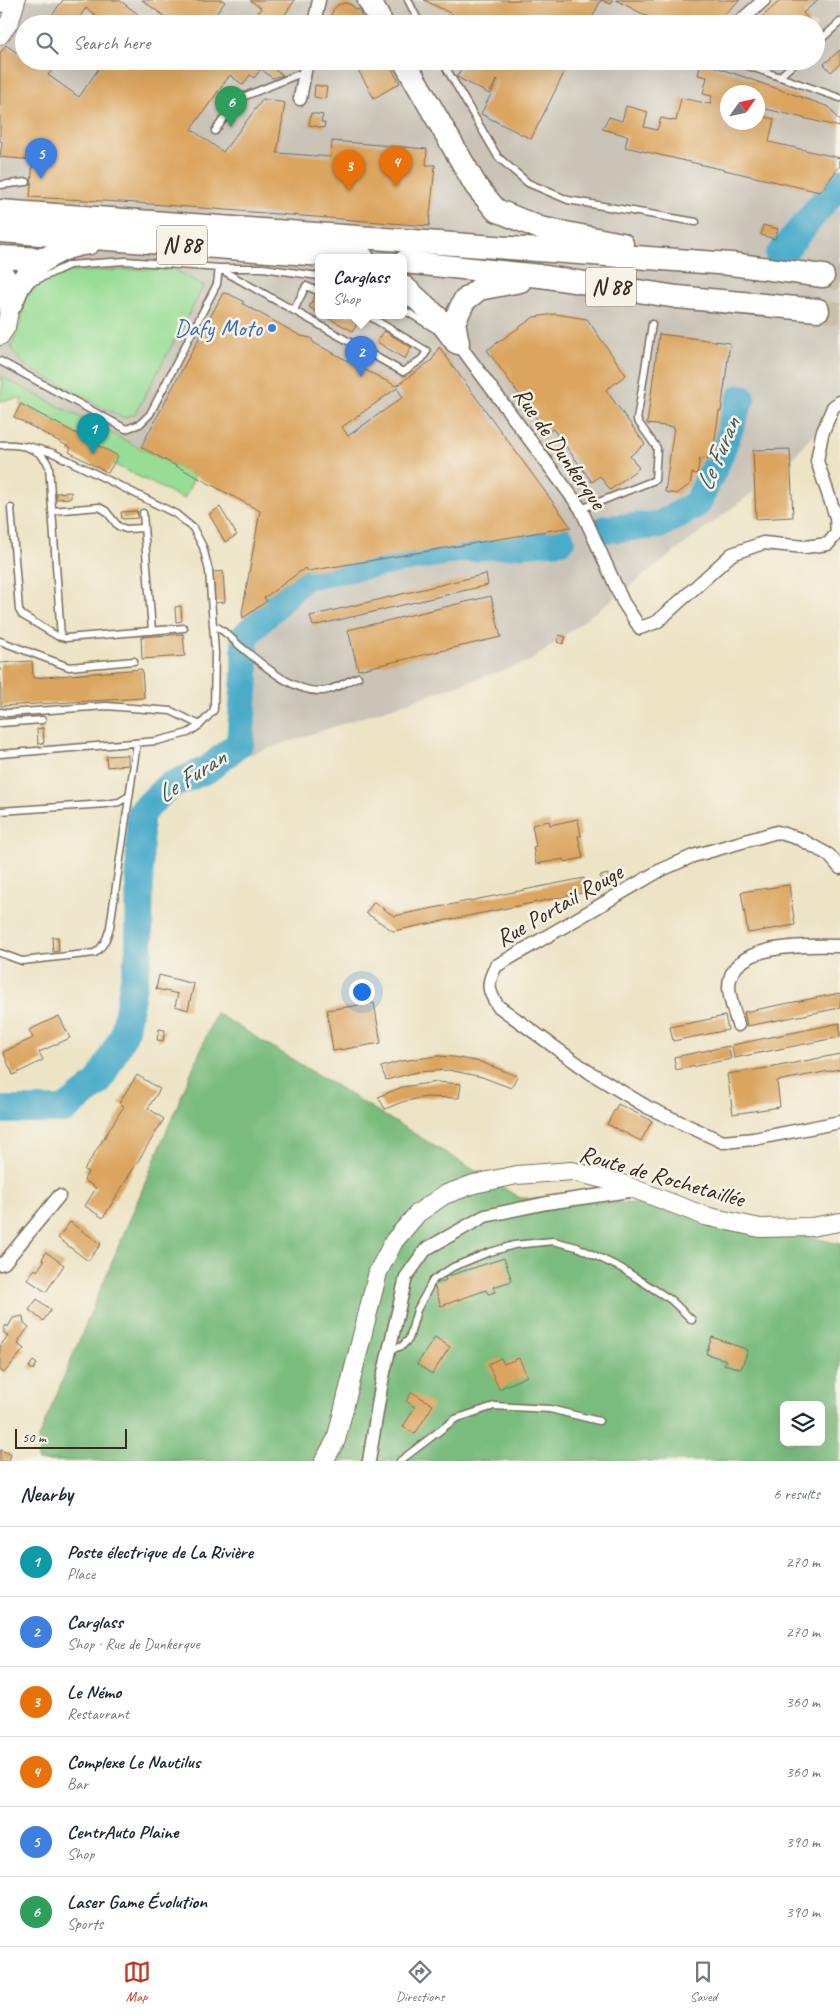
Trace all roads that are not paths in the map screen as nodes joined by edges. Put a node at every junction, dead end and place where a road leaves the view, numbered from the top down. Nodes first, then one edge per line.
1 (4, 0) edge
2 (16, 0) edge
3 (319, 0) edge
4 (369, 0) edge
5 (408, 0) edge
6 (764, 0) edge
7 (0, 3) edge
8 (316, 15) edge
9 (377, 15) edge
10 (416, 15) edge
11 (747, 15) edge
12 (840, 22) edge
13 (0, 35) edge
14 (825, 36) edge
15 (298, 70) edge
16 (305, 70) edge
17 (409, 70) edge
18 (447, 70) edge
19 (758, 70) edge
20 (787, 70) edge
21 (779, 78) junction
22 (300, 98) dead end
23 (840, 98) edge
24 (215, 131) dead end
25 (27, 182) dead end
26 (0, 185) edge
27 (0, 211) edge
28 (696, 222) dead end
29 (0, 231) edge
30 (129, 241) junction
31 (315, 255) edge
32 (0, 257) edge
33 (44, 259) junction
34 (407, 262) edge
35 (731, 264) junction
36 (219, 268) junction
37 (0, 273) edge
38 (315, 276) edge
39 (540, 276) junction
40 (823, 276) tunnel mouth
41 (31, 285) dead end
42 (315, 290) edge
43 (407, 290) edge
44 (17, 298) junction
45 (294, 310) junction
46 (818, 310) tunnel mouth
47 (407, 312) edge
48 (374, 319) edge
49 (652, 324) dead end
50 (0, 336) edge
51 (458, 343) junction
52 (0, 361) edge
53 (840, 402) edge
54 (0, 445) edge
55 (27, 446) junction
56 (11, 508) dead end
57 (581, 509) junction
58 (52, 511) junction
59 (143, 513) dead end
60 (144, 528) junction
61 (212, 625) junction
62 (184, 628) dead end
63 (152, 631) junction
64 (61, 636) junction
65 (0, 641) edge
66 (134, 661) dead end
67 (358, 677) dead end
68 (0, 712) edge
69 (42, 720) dead end
70 (0, 723) edge
71 (200, 725) junction
72 (137, 743) junction
73 (0, 754) edge
74 (130, 796) junction
75 (0, 811) edge
76 (840, 868) edge
77 (840, 946) edge
78 (0, 953) edge
79 (738, 1024) dead end
80 (840, 1122) edge
81 (638, 1190) junction
82 (59, 1196) dead end
83 (840, 1222) edge
84 (0, 1264) edge
85 (692, 1320) dead end
86 (389, 1351) junction
87 (599, 1421) dead end
88 (324, 1461) edge
89 (369, 1461) edge
90 (400, 1461) edge

1 - 7 main road
2 - 13 main road
3 - 8 street
4 - 9 highway
5 - 10 lane
6 - 11 street
12 - 14 lane
15 - 24 lane
16 - 22 street
17 - 35 highway
18 - 28 lane
19 - 21 lane
20 - 21 lane
21 - 23 lane
25 - 26 lane
27 - 35 highway, N 88
29 - 30 highway, N 88
30 - 31 highway, N 88
30 - 33 highway
32 - 33 highway
33 - 44 highway
34 - 39 highway, N 88
35 - 40 highway, N 88
36 - 38 lane
36 - 41 lane
36 - 45 lane
36 - 52 lane
37 - 44 highway
39 - 46 highway, N 88
39 - 51 highway
42 - 45 lane
43 - 51 highway
44 - 50 main road
45 - 48 lane
47 - 51 lane, Rue de Dunkerque
49 - 57 lane
51 - 57 street, Rue de Dunkerque
53 - 57 street, Rue de Dunkerque
54 - 55 lane
55 - 58 lane
55 - 61 lane
56 - 64 lane
58 - 60 lane
58 - 64 lane
59 - 60 lane
60 - 63 lane
61 - 67 lane
61 - 71 lane
62 - 63 lane
63 - 64 lane
65 - 66 lane
68 - 71 lane
69 - 70 lane
71 - 72 lane
72 - 73 lane
72 - 74 lane
74 - 75 lane
74 - 78 lane
76 - 80 street, Rue Portail Rouge
77 - 79 street
81 - 83 main road, Route de Rochetaillée
81 - 86 street
81 - 88 main road, Route de Rochetaillée
82 - 84 street
85 - 86 lane
86 - 89 street
87 - 90 lane

